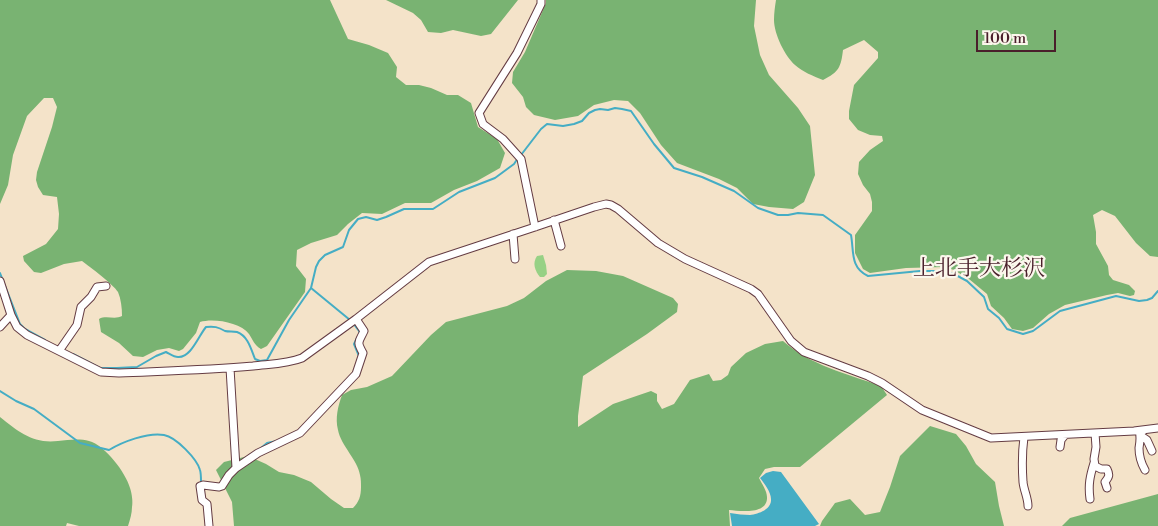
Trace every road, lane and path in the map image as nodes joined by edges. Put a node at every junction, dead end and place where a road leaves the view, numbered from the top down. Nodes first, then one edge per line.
1 (541, 0) edge
2 (554, 220) junction
3 (536, 227) junction
4 (513, 234) junction
5 (561, 246) dead end
6 (515, 259) dead end
7 (0, 281) edge
8 (106, 286) dead end
9 (11, 315) junction
10 (356, 318) junction
11 (0, 327) edge
12 (60, 350) junction
13 (230, 368) junction
14 (1158, 429) edge
15 (1140, 433) junction
16 (1095, 434) junction
17 (1065, 435) junction
18 (1024, 437) junction
19 (1060, 447) dead end
20 (1152, 451) dead end
21 (1094, 463) junction
22 (236, 468) junction
23 (1145, 470) dead end
24 (1107, 488) dead end
25 (1090, 499) dead end
26 (1028, 506) dead end
27 (209, 526) edge

1 - 3 street
2 - 3 street
2 - 5 street
2 - 18 street
3 - 4 street
4 - 6 street
4 - 10 street
7 - 9 street
8 - 12 street
9 - 11 street
9 - 12 street
10 - 13 street
10 - 22 street
12 - 13 street
13 - 22 street
14 - 15 street
15 - 16 street
15 - 20 street
15 - 23 street
16 - 17 street
16 - 21 street
17 - 18 street
17 - 19 street
18 - 26 street
21 - 24 street
21 - 25 street
22 - 27 street

